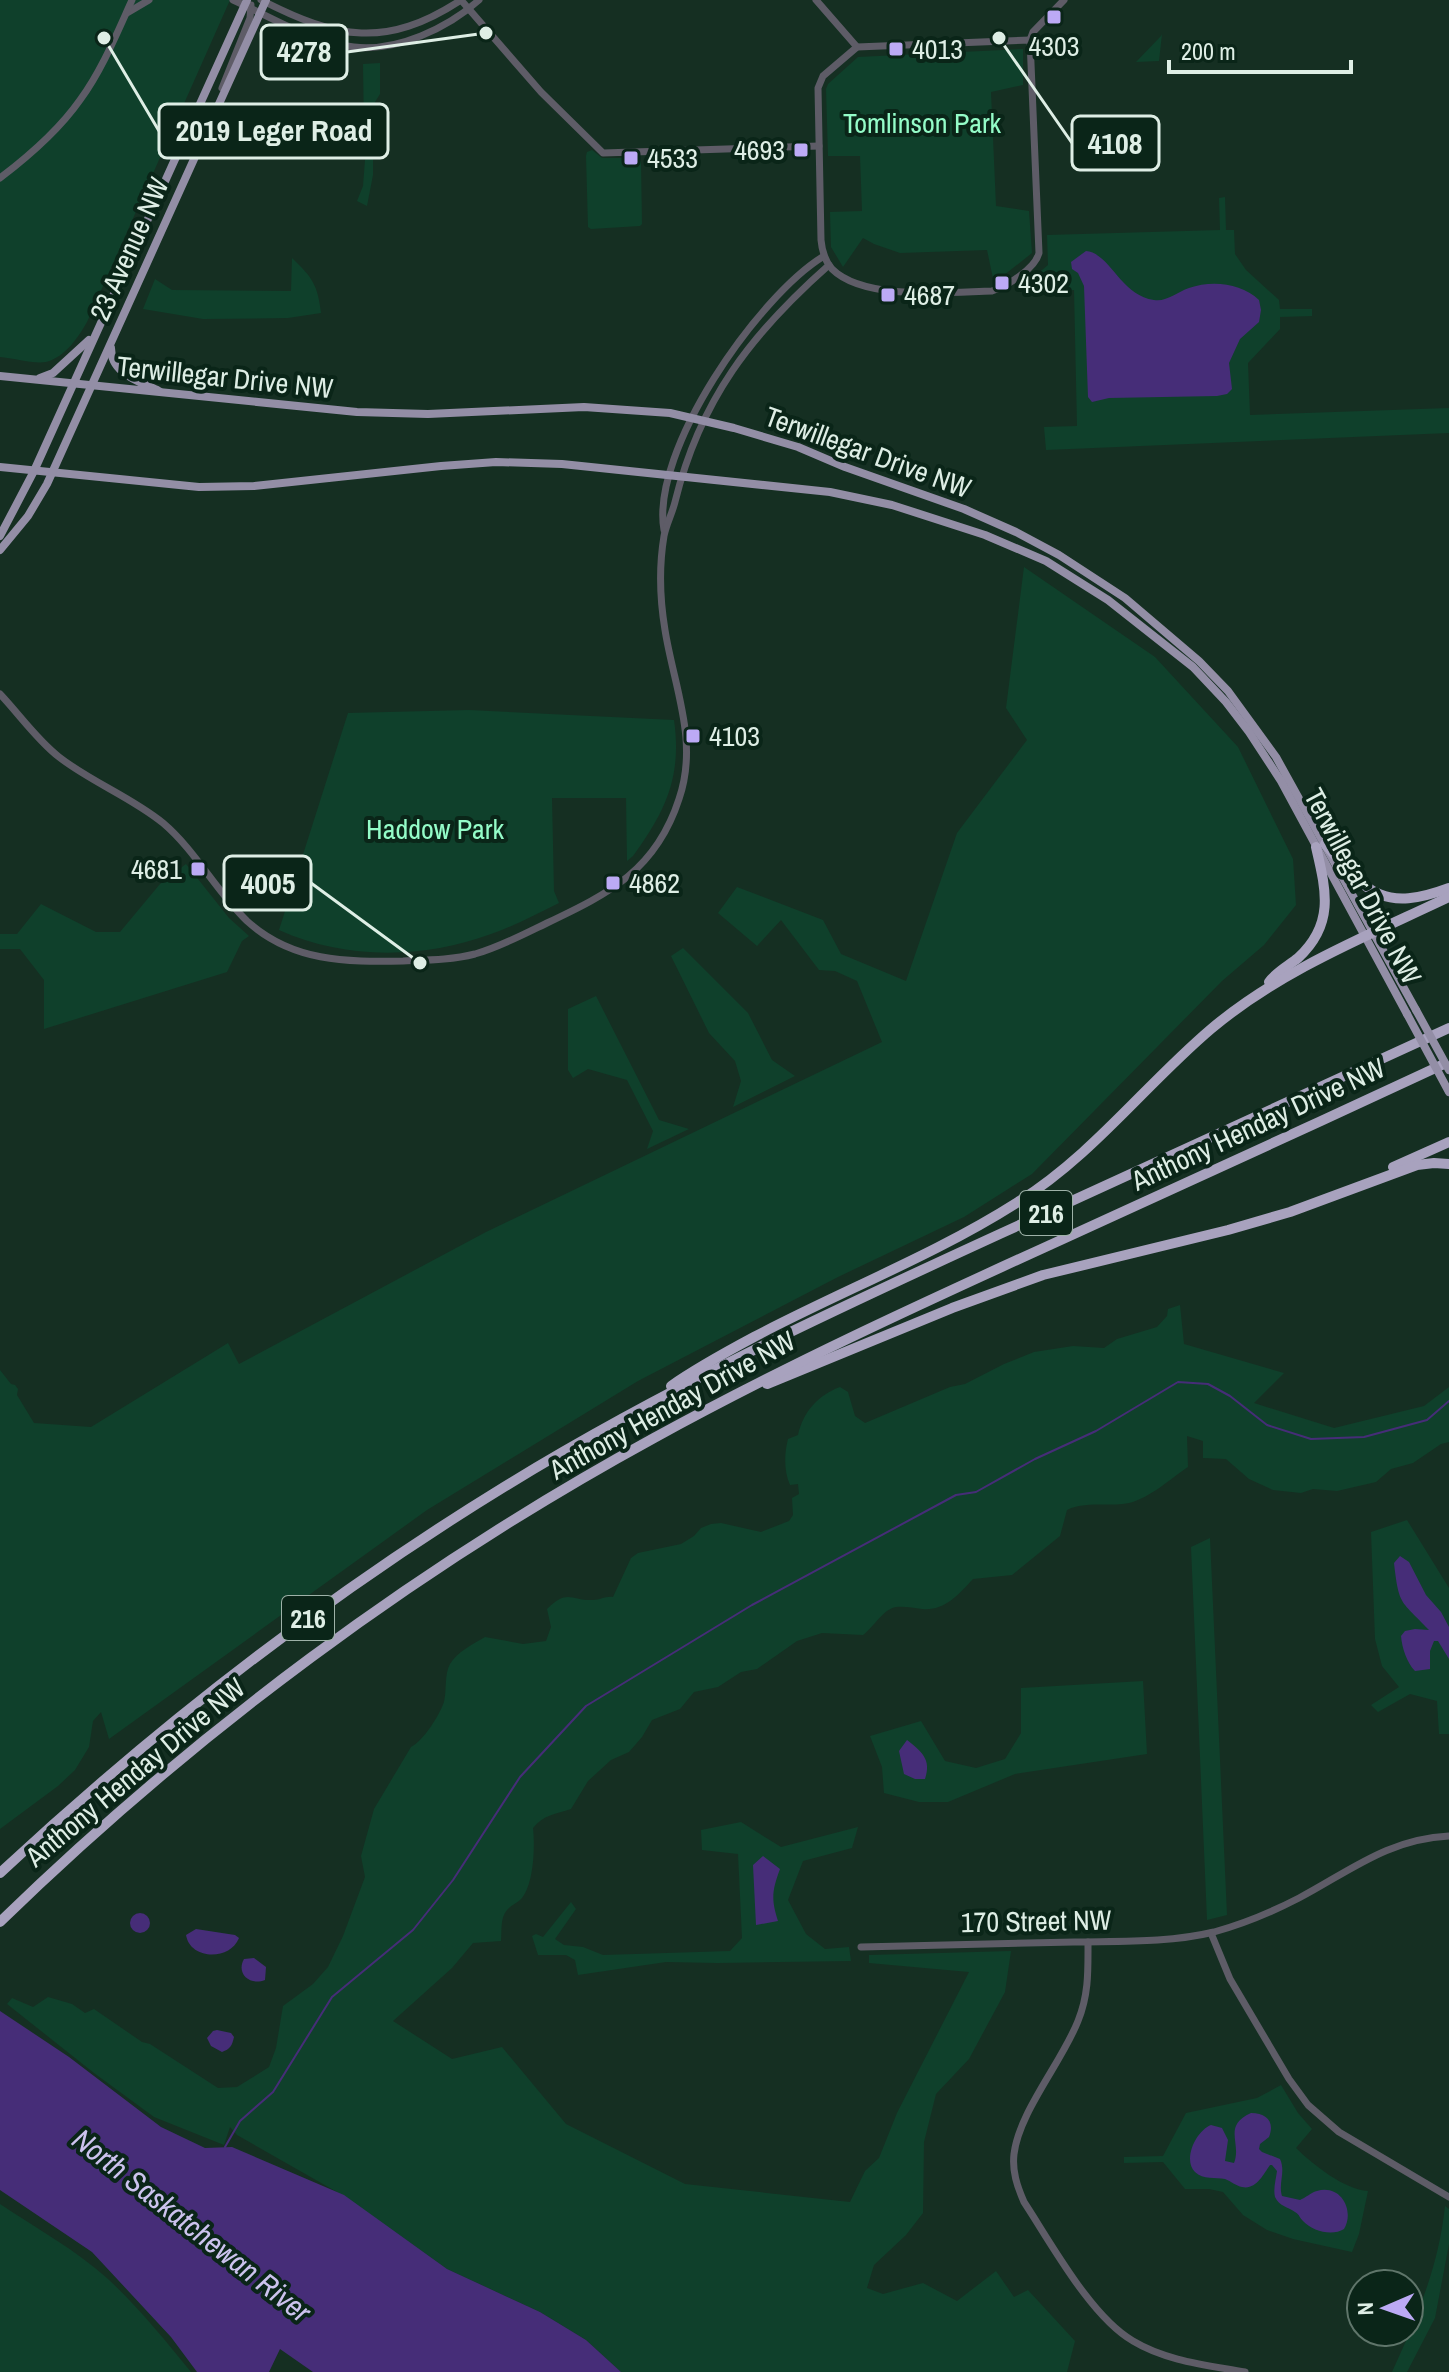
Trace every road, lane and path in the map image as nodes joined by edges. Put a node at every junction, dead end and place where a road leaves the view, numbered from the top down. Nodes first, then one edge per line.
1 (132, 0) edge
2 (149, 0) edge
3 (233, 0) edge
4 (461, 0) edge
5 (479, 0) edge
6 (816, 0) edge
7 (1064, 0) edge
8 (263, 1) edge
9 (248, 3) edge
10 (468, 10) junction
11 (127, 13) junction
12 (260, 13) junction
13 (1030, 40) junction
14 (857, 47) junction
15 (210, 124) junction
16 (819, 146) junction
17 (0, 178) edge
18 (824, 256) junction
19 (829, 265) junction
20 (95, 334) junction
21 (111, 343) junction
22 (0, 376) edge
23 (33, 380) junction
24 (73, 383) junction
25 (92, 386) junction
26 (164, 393) junction
27 (692, 417) junction
28 (703, 420) junction
29 (0, 467) edge
30 (34, 471) junction
31 (52, 473) junction
32 (670, 474) junction
33 (682, 476) junction
34 (664, 533) junction
35 (0, 536) edge
36 (0, 550) edge
37 (0, 694) edge
38 (1321, 845) junction
39 (1449, 888) edge
40 (1449, 897) edge
41 (1370, 935) junction
42 (1264, 989) junction
43 (1412, 1012) junction
44 (1449, 1028) edge
45 (1449, 1062) edge
46 (1449, 1070) edge
47 (1449, 1092) edge
48 (1449, 1142) edge
49 (1449, 1164) edge
50 (1330, 1196) junction
51 (727, 1399) junction
52 (646, 1405) junction
53 (1449, 1836) edge
54 (0, 1873) edge
55 (0, 1922) edge
56 (1211, 1933) junction
57 (1088, 1942) junction
58 (861, 1947) dead end
59 (1449, 2197) edge
60 (1245, 2372) edge

1 - 11 street
2 - 11 street
3 - 9 street
4 - 8 street
4 - 10 street
5 - 10 street
6 - 14 street
7 - 13 street
8 - 12 main road, 23 Avenue NW
9 - 12 street
9 - 15 street
9 - 20 main road, 23 Avenue NW
10 - 12 street
10 - 16 street
11 - 17 street
12 - 15 main road, 23 Avenue NW
13 - 14 street
13 - 19 street
14 - 16 street
15 - 21 main road, 23 Avenue NW
16 - 18 street
18 - 19 street
18 - 27 street
19 - 28 street
20 - 23 main road
20 - 24 main road, 23 Avenue NW
21 - 25 main road, 23 Avenue NW
21 - 26 main road
22 - 23 main road, Terwillegar Drive NW
23 - 24 main road, Terwillegar Drive NW
24 - 25 main road, Terwillegar Drive NW
24 - 30 main road, 23 Avenue NW
25 - 26 main road, Terwillegar Drive NW
25 - 31 main road, 23 Avenue NW
26 - 27 main road, Terwillegar Drive NW
27 - 28 main road, Terwillegar Drive NW
27 - 32 street
28 - 33 street
28 - 38 main road, Terwillegar Drive NW
29 - 30 main road, Terwillegar Drive NW
30 - 31 main road, Terwillegar Drive NW
30 - 35 main road, 23 Avenue NW
31 - 32 main road, Terwillegar Drive NW
31 - 36 main road, 23 Avenue NW
32 - 33 main road, Terwillegar Drive NW
32 - 34 street
33 - 34 street
33 - 38 main road, Terwillegar Drive NW
34 - 37 street
38 - 39 highway
38 - 41 main road, Terwillegar Drive NW
38 - 42 highway
40 - 41 highway
41 - 42 highway
41 - 43 main road, Terwillegar Drive NW
42 - 52 highway
43 - 46 main road, Terwillegar Drive NW, bridge
43 - 47 main road, Terwillegar Drive NW, bridge
44 - 52 highway, Anthony Henday Drive NW / 216
45 - 51 highway, Anthony Henday Drive NW / 216
48 - 50 highway
49 - 50 highway
50 - 51 highway
51 - 55 highway, Anthony Henday Drive NW / 216
52 - 54 highway, Anthony Henday Drive NW / 216
53 - 56 street, 170 Street NW
56 - 57 street, 170 Street NW
56 - 59 street
57 - 58 street, 170 Street NW
57 - 60 street

